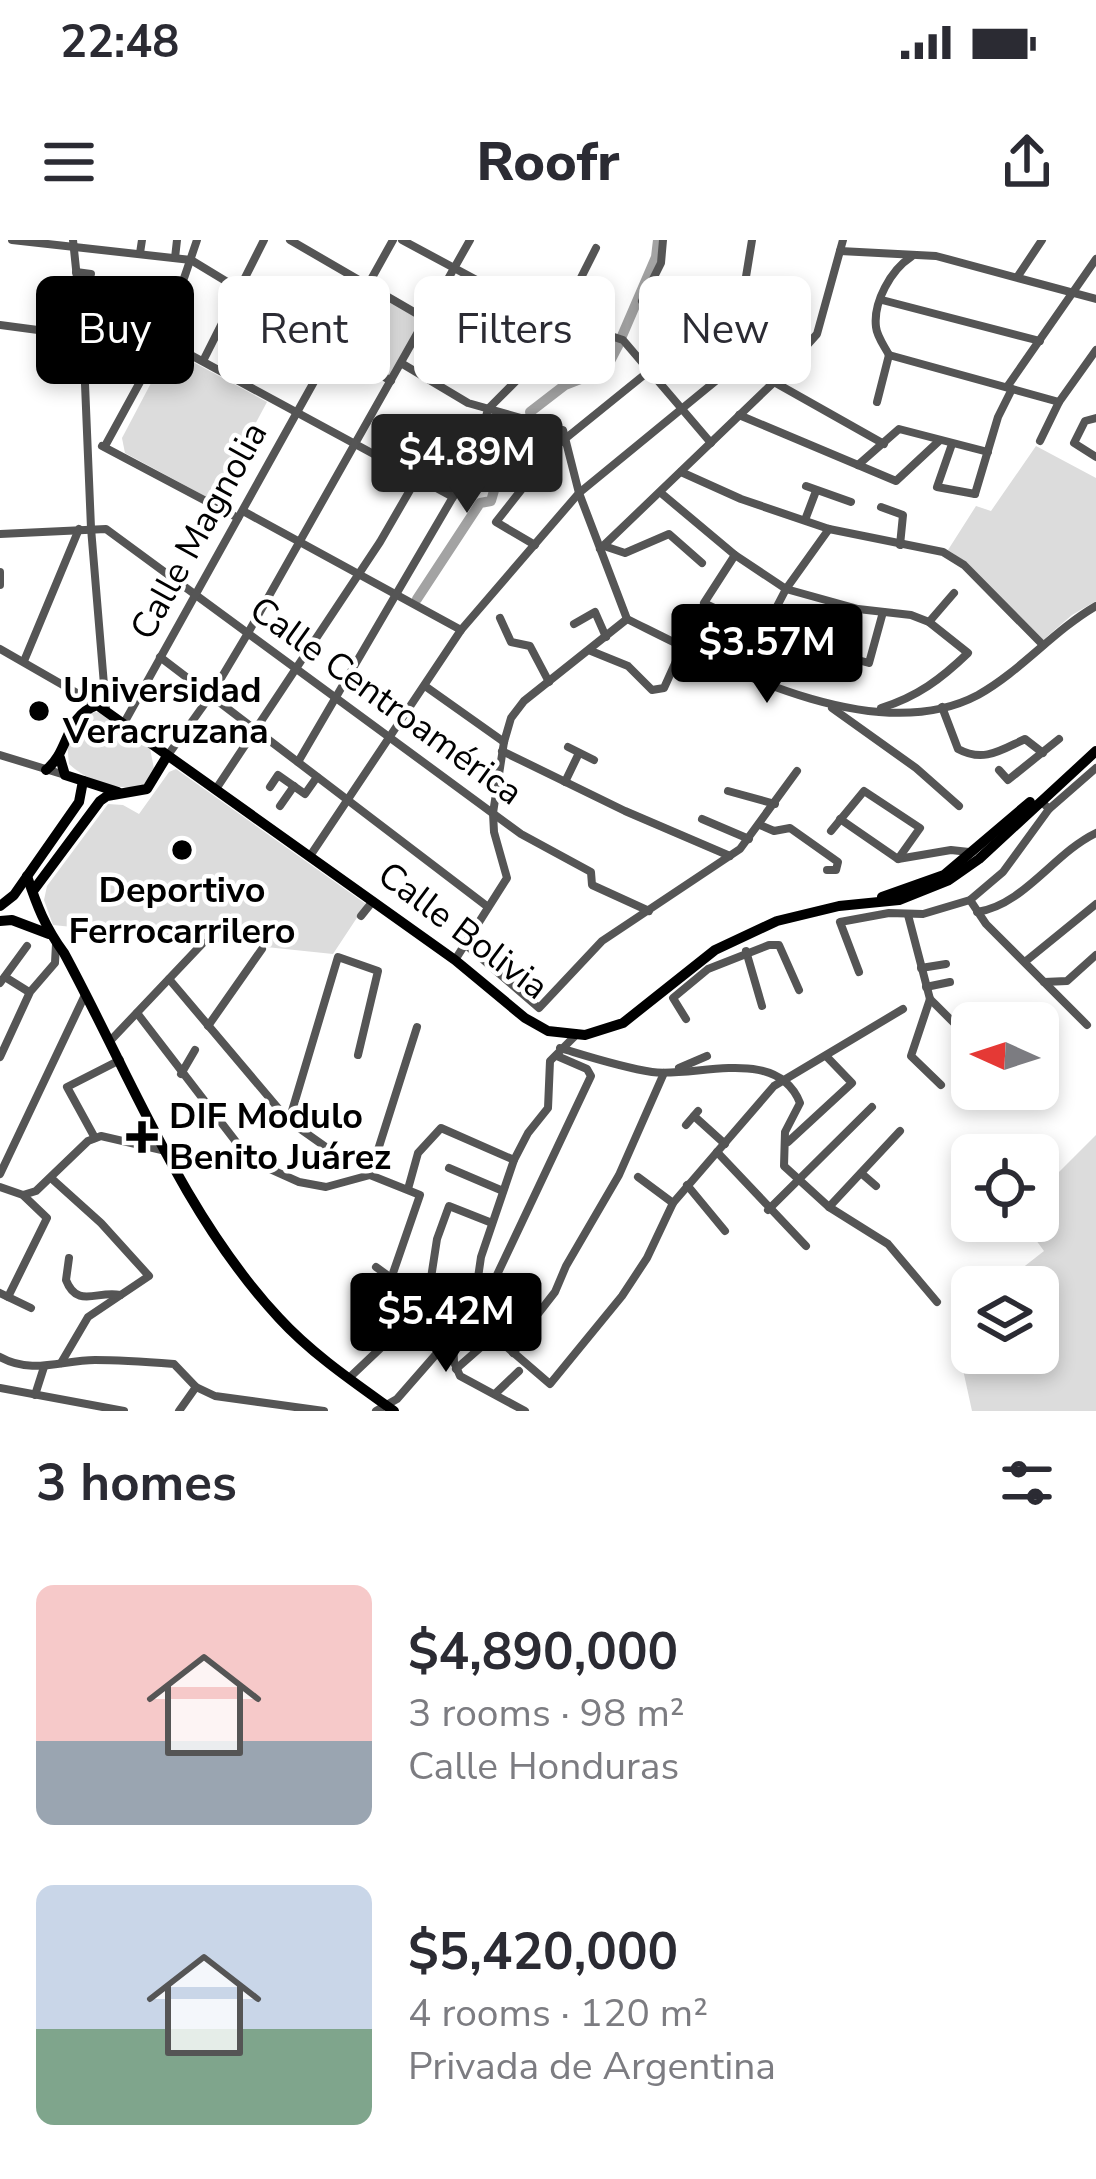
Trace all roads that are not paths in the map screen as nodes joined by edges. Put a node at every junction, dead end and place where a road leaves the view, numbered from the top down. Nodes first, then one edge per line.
1 (12, 240) edge
2 (142, 240) edge
3 (177, 240) edge
4 (197, 240) edge
5 (264, 240) edge
6 (290, 240) edge
7 (398, 240) edge
8 (470, 240) edge
9 (663, 240) edge
10 (752, 240) edge
11 (1042, 240) edge
12 (73, 243) edge
13 (107, 244) edge
14 (841, 245) edge
15 (596, 248) dead end
16 (140, 253) junction
17 (913, 256) junction
18 (175, 258) junction
19 (1096, 259) edge
20 (191, 260) junction
21 (454, 268) junction
22 (76, 272) junction
23 (91, 274) dead end
24 (76, 276) edge
25 (185, 276) edge
26 (218, 276) edge
27 (246, 276) edge
28 (352, 276) edge
29 (374, 276) edge
30 (450, 276) edge
31 (468, 276) edge
32 (582, 276) edge
33 (654, 276) edge
34 (745, 276) edge
35 (1018, 277) junction
36 (1073, 293) junction
37 (1096, 299) edge
38 (882, 300) junction
39 (0, 325) edge
40 (36, 330) edge
41 (218, 332) edge
42 (615, 337) edge
43 (1040, 340) junction
44 (414, 341) edge
45 (811, 341) edge
46 (1096, 350) edge
47 (890, 355) junction
48 (194, 356) edge
49 (639, 358) edge
50 (203, 361) junction
51 (401, 364) junction
52 (639, 379) edge
53 (391, 380) joint
54 (86, 384) edge
55 (139, 384) edge
56 (312, 384) edge
57 (513, 384) edge
58 (661, 384) edge
59 (712, 384) edge
60 (772, 384) edge
61 (778, 384) edge
62 (1009, 388) junction
63 (877, 402) dead end
64 (1058, 405) junction
65 (488, 409) junction
66 (682, 409) junction
67 (297, 412) junction
68 (1066, 413) dead end
69 (739, 415) junction
70 (1096, 418) edge
71 (568, 437) junction
72 (939, 441) junction
73 (1040, 441) dead end
74 (354, 442) junction
75 (711, 443) junction
76 (884, 444) junction
77 (952, 444) junction
78 (90, 445) junction
79 (106, 446) junction
80 (988, 452) junction
81 (1096, 457) edge
82 (857, 466) junction
83 (682, 472) junction
84 (417, 478) junction
85 (579, 493) junction
86 (661, 493) junction
87 (453, 497) junction
88 (850, 502) dead end
89 (881, 508) dead end
90 (240, 514) junction
91 (805, 520) junction
92 (91, 528) junction
93 (79, 529) junction
94 (829, 529) junction
95 (0, 534) edge
96 (298, 540) junction
97 (900, 544) junction
98 (535, 545) junction
99 (602, 548) junction
100 (735, 555) junction
101 (701, 563) dead end
102 (0, 572) edge
103 (358, 573) junction
104 (0, 585) edge
105 (786, 589) junction
106 (397, 593) junction
107 (954, 593) dead end
108 (195, 596) junction
109 (1096, 606) edge
110 (883, 612) junction
111 (773, 614) dead end
112 (500, 618) dead end
113 (627, 619) junction
114 (929, 622) junction
115 (574, 624) dead end
116 (461, 630) junction
117 (248, 633) junction
118 (606, 637) junction
119 (1043, 645) junction
120 (683, 646) junction
121 (0, 649) edge
122 (589, 650) junction
123 (159, 657) junction
124 (24, 661) junction
125 (294, 668) junction
126 (549, 682) junction
127 (424, 686) junction
128 (211, 695) junction
129 (334, 697) junction
130 (829, 706) junction
131 (942, 707) junction
132 (101, 708) junction
133 (874, 710) junction
134 (124, 723) junction
135 (255, 728) junction
136 (390, 739) junction
137 (1059, 739) dead end
138 (503, 746) junction
139 (1096, 746) edge
140 (568, 747) dead end
141 (163, 753) junction
142 (579, 753) junction
143 (1043, 753) junction
144 (0, 755) edge
145 (59, 758) junction
146 (594, 760) dead end
147 (298, 762) junction
148 (179, 764) junction
149 (1096, 768) edge
150 (46, 770) junction
151 (159, 770) junction
152 (999, 770) dead end
153 (797, 771) dead end
154 (65, 775) junction
155 (317, 777) junction
156 (83, 781) junction
157 (565, 782) junction
158 (294, 785) junction
159 (270, 787) dead end
160 (217, 789) junction
161 (728, 791) dead end
162 (121, 792) junction
163 (350, 799) junction
164 (775, 804) junction
165 (1045, 805) junction
166 (280, 806) dead end
167 (959, 806) dead end
168 (493, 813) junction
169 (702, 818) dead end
170 (840, 819) junction
171 (760, 825) junction
172 (831, 831) dead end
173 (1096, 833) edge
174 (749, 838) junction
175 (974, 853) junction
176 (310, 856) junction
177 (730, 856) junction
178 (898, 859) junction
179 (827, 871) dead end
180 (27, 876) junction
181 (33, 893) junction
182 (374, 900) junction
183 (970, 900) junction
184 (873, 901) junction
185 (4, 903) edge
186 (1096, 904) edge
187 (488, 907) junction
188 (35, 908) junction
189 (649, 910) junction
190 (975, 912) junction
191 (908, 915) junction
192 (361, 916) dead end
193 (0, 921) edge
194 (19, 924) junction
195 (52, 939) junction
196 (203, 943) dead end
197 (465, 944) junction
198 (27, 946) dead end
199 (262, 950) dead end
200 (746, 951) junction
201 (1096, 955) edge
202 (455, 960) junction
203 (1026, 961) junction
204 (946, 964) dead end
205 (921, 968) junction
206 (859, 972) dead end
207 (693, 973) junction
208 (170, 979) junction
209 (3, 980) edge
210 (950, 982) dead end
211 (1044, 982) junction
212 (926, 987) junction
213 (799, 990) dead end
214 (30, 992) junction
215 (86, 994) junction
216 (930, 999) junction
217 (762, 1006) dead end
218 (903, 1009) dead end
219 (137, 1012) junction
220 (686, 1019) dead end
221 (951, 1020) edge
222 (1087, 1025) dead end
223 (208, 1026) junction
224 (417, 1027) dead end
225 (548, 1030) junction
226 (577, 1034) junction
227 (111, 1040) junction
228 (194, 1050) dead end
229 (558, 1052) junction
230 (358, 1055) dead end
231 (706, 1056) dead end
232 (0, 1057) edge
233 (827, 1057) junction
234 (120, 1060) junction
235 (669, 1073) junction
236 (182, 1074) junction
237 (782, 1082) junction
238 (941, 1085) dead end
239 (872, 1107) dead end
240 (289, 1121) junction
241 (686, 1125) dead end
242 (900, 1131) dead end
243 (95, 1138) junction
244 (787, 1143) junction
245 (725, 1144) junction
246 (331, 1150) dead end
247 (167, 1152) junction
248 (717, 1152) junction
249 (514, 1160) junction
250 (449, 1168) dead end
251 (861, 1173) junction
252 (0, 1174) edge
253 (370, 1175) junction
254 (638, 1177) dead end
255 (50, 1178) junction
256 (798, 1183) junction
257 (687, 1185) junction
258 (876, 1186) dead end
259 (0, 1187) edge
260 (408, 1189) junction
261 (503, 1191) junction
262 (23, 1195) junction
263 (673, 1203) junction
264 (829, 1207) junction
265 (768, 1210) junction
266 (492, 1223) junction
267 (725, 1231) dead end
268 (806, 1246) dead end
269 (69, 1258) dead end
270 (376, 1267) dead end
271 (392, 1276) junction
272 (4, 1295) edge
273 (122, 1296) junction
274 (937, 1302) dead end
275 (427, 1304) junction
276 (32, 1308) dead end
277 (472, 1313) junction
278 (530, 1324) dead end
279 (453, 1337) junction
280 (525, 1339) dead end
281 (513, 1353) junction
282 (0, 1357) edge
283 (60, 1364) junction
284 (44, 1367) junction
285 (456, 1370) junction
286 (519, 1371) dead end
287 (349, 1378) junction
288 (196, 1387) junction
289 (0, 1388) edge
290 (496, 1394) junction
291 (35, 1395) junction
292 (386, 1409) edge
293 (124, 1411) edge
294 (179, 1411) edge
295 (324, 1411) edge
296 (525, 1411) edge

1 - 12 street
2 - 16 street
3 - 18 street
4 - 20 street
5 - 27 street
6 - 28 street
7 - 21 street
7 - 29 street, Calle Magnolia
8 - 21 street
9 - 33 street
10 - 34 street
11 - 35 street
12 - 13 street
12 - 22 street
13 - 16 street
14 - 17 street
14 - 45 street
15 - 32 street
16 - 18 street
17 - 35 street
17 - 38 street
18 - 20 street
19 - 36 street
20 - 25 street
20 - 26 street
21 - 30 street
21 - 31 street
22 - 23 street
22 - 24 street
35 - 36 street
36 - 37 street
36 - 43 street
38 - 43 street
38 - 47 street
39 - 40 street
41 - 50 street
42 - 49 street
43 - 62 street
44 - 51 street
46 - 64 street
47 - 62 street
47 - 63 street
48 - 50 street
50 - 67 street
51 - 53 street
51 - 65 street
52 - 71 street
53 - 74 street
54 - 78 street
55 - 79 street
56 - 67 street, Calle Magnolia
57 - 65 street
58 - 66 street
59 - 66 street
60 - 69 street
61 - 76 street
62 - 64 street
62 - 80 street
64 - 68 street
64 - 73 street
65 - 71 street
65 - 87 street
66 - 75 street
66 - 85 street
67 - 74 street
67 - 90 street, Calle Magnolia
69 - 75 street
69 - 82 street
70 - 81 street
71 - 85 street
71 - 98 street
72 - 76 street
72 - 77 street
72 - 82 street
74 - 84 street
74 - 96 street
75 - 83 street
76 - 82 street
77 - 80 street
77 - 80 street
78 - 79 street
78 - 92 street
79 - 90 street
83 - 86 street
83 - 91 street
84 - 87 street
84 - 103 street
85 - 98 street
85 - 99 street
86 - 99 street
86 - 100 street
87 - 106 street
88 - 91 street
89 - 97 street
90 - 96 street
90 - 108 street, Calle Magnolia
91 - 94 street
92 - 93 street
92 - 108 street, Calle Centroamérica
92 - 132 street
93 - 95 street
93 - 124 street
94 - 97 street
94 - 105 street
96 - 103 street
96 - 117 street
97 - 119 street
98 - 116 street
99 - 101 street
99 - 113 street
100 - 105 street
100 - 110 street
102 - 104 street
103 - 106 street
103 - 125 street
105 - 110 street
105 - 111 street
106 - 116 street
106 - 129 street
107 - 114 street
108 - 117 street, Calle Centroamérica
108 - 123 street, Calle Magnolia
109 - 119 street
110 - 114 street
112 - 126 street
113 - 118 street
113 - 120 street
114 - 133 street
115 - 118 street
116 - 127 street
117 - 125 street, Calle Centroamérica
117 - 128 street
118 - 122 street
119 - 131 street
120 - 122 street
120 - 130 street
121 - 124 street
122 - 126 street
123 - 128 street
123 - 134 street, Calle Magnolia
124 - 132 street
125 - 129 street, Calle Centroamérica
125 - 135 street
126 - 138 street
127 - 136 street
127 - 138 street
128 - 135 street
128 - 141 street
129 - 136 street, Calle Centroamérica
129 - 147 street
130 - 133 street
130 - 167 street
131 - 133 street
131 - 143 street
132 - 134 main road, Calle Bolivia
132 - 145 main road
134 - 141 main road, Calle Bolivia
135 - 147 street
135 - 160 street
136 - 163 street
136 - 168 street, Calle Centroamérica
137 - 143 street
138 - 157 street
138 - 168 street
139 - 165 main road
139 - 175 main road
140 - 142 street
141 - 148 main road, Calle Bolivia
141 - 151 main road
142 - 146 street
142 - 157 street
143 - 152 street
144 - 150 street
145 - 150 main road
145 - 154 main road
147 - 155 street
148 - 151 main road
148 - 160 main road, Calle Bolivia
149 - 165 street
150 - 154 street
151 - 162 main road
153 - 164 street
154 - 156 main road
155 - 158 street
155 - 163 street
156 - 162 main road
156 - 180 main road
157 - 177 street
158 - 159 street
158 - 166 street
160 - 176 main road, Calle Bolivia
161 - 164 street
162 - 181 main road
163 - 176 street
163 - 187 street
164 - 171 street
165 - 183 street
165 - 184 main road
168 - 187 street
168 - 189 street, Calle Centroamérica
169 - 174 street
170 - 172 street
170 - 178 street
170 - 178 street
171 - 174 street
171 - 179 street
173 - 190 street
174 - 177 street
175 - 178 street
175 - 184 main road
176 - 182 main road, Calle Bolivia
177 - 189 street
180 - 181 main road
180 - 185 main road
181 - 188 main road
182 - 192 street
182 - 202 main road, Calle Bolivia
183 - 190 street
183 - 191 street
184 - 207 main road, Calle Bolivia
186 - 203 street
187 - 197 street
188 - 194 main road
188 - 195 main road
189 - 197 street
190 - 203 street
191 - 205 street
191 - 206 street
193 - 194 main road
194 - 195 main road
195 - 214 street
195 - 215 main road
196 - 208 street
197 - 202 street
198 - 209 street
199 - 223 street
200 - 207 street
200 - 213 street
200 - 217 street
201 - 211 street
202 - 225 main road, Calle Bolivia
203 - 211 street
204 - 205 street
205 - 212 street
207 - 220 street
207 - 226 main road, Calle Bolivia
208 - 219 street
208 - 223 street
209 - 214 street
210 - 212 street
211 - 222 street
212 - 216 street
214 - 232 street
215 - 227 main road
215 - 252 street
216 - 221 street
216 - 238 street
218 - 233 street
219 - 227 street
219 - 236 street
223 - 240 street
224 - 253 street
225 - 226 main road, Calle Bolivia
225 - 229 street
226 - 229 street
227 - 234 main road
228 - 236 street
229 - 235 street
229 - 249 street
229 - 277 street
230 - 240 street
231 - 235 street
233 - 237 street
233 - 244 street
234 - 243 street
234 - 247 main road
235 - 237 street
235 - 278 street
236 - 253 street
237 - 244 street
237 - 245 street
239 - 256 street
240 - 246 street
241 - 245 street
242 - 251 street
243 - 247 street
243 - 255 street
244 - 256 street
245 - 248 street
247 - 287 main road
248 - 257 street
248 - 265 street
249 - 260 street
249 - 261 street
250 - 261 street
251 - 258 street
251 - 264 street
253 - 260 street
254 - 263 street
255 - 262 street
255 - 273 street
256 - 264 street
256 - 265 street
257 - 263 street
257 - 267 street
259 - 262 street
260 - 271 street
261 - 266 street
262 - 272 street
263 - 281 street
264 - 274 street
265 - 268 street
266 - 275 street
266 - 277 street
269 - 273 street
270 - 271 street
271 - 275 street
272 - 276 street
273 - 283 street
275 - 287 street
277 - 279 street
279 - 285 street
279 - 292 street
280 - 281 street
281 - 285 street
282 - 284 street
283 - 284 street
283 - 288 street
284 - 291 street
285 - 290 street
286 - 290 street
287 - 292 main road
288 - 294 street
288 - 295 street
289 - 291 street
290 - 296 street
291 - 293 street

